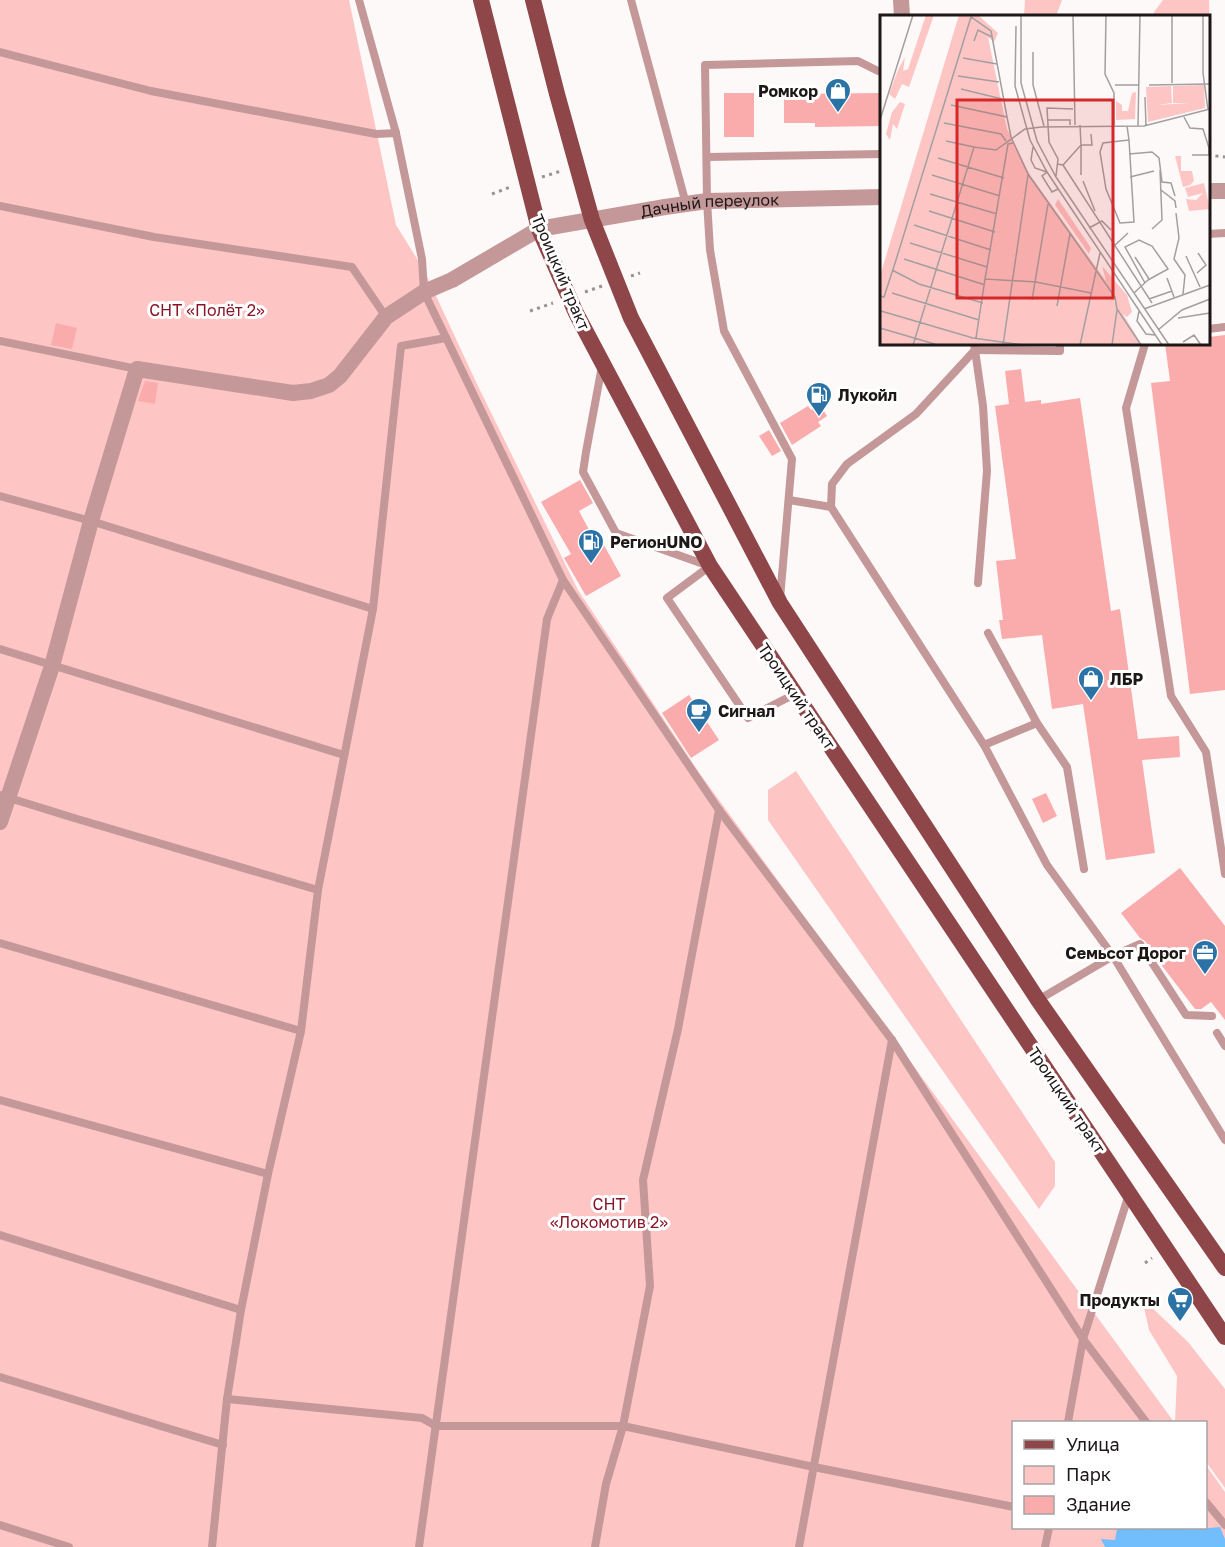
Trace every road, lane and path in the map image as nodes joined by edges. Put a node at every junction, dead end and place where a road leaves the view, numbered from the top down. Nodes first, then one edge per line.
1 (359, 0) edge
2 (481, 0) edge
3 (533, 0) edge
4 (631, 0) edge
5 (901, 0) edge
6 (902, 15) edge
7 (0, 52) edge
8 (880, 71) edge
9 (396, 133) junction
10 (880, 154) edge
11 (1210, 155) edge
12 (707, 156) junction
13 (1225, 157) edge
14 (880, 197) edge
15 (707, 201) junction
16 (686, 204) junction
17 (0, 206) edge
18 (592, 220) junction
19 (539, 229) junction
20 (1225, 233) edge
21 (1210, 234) edge
22 (424, 292) junction
23 (386, 316) junction
24 (1225, 327) edge
25 (1210, 329) edge
26 (446, 338) junction
27 (0, 341) edge
28 (1060, 345) edge
29 (1145, 345) edge
30 (974, 347) edge
31 (603, 363) junction
32 (137, 369) junction
33 (0, 496) edge
34 (789, 500) junction
35 (831, 507) junction
36 (91, 521) junction
37 (710, 566) junction
38 (563, 580) junction
39 (978, 583) dead end
40 (780, 603) junction
41 (373, 609) junction
42 (988, 633) dead end
43 (0, 649) edge
44 (52, 666) junction
45 (795, 694) junction
46 (1037, 723) junction
47 (984, 745) junction
48 (344, 755) junction
49 (4, 796) edge
50 (719, 810) junction
51 (0, 822) edge
52 (1084, 869) dead end
53 (1225, 874) edge
54 (318, 890) junction
55 (0, 943) edge
56 (1113, 956) junction
57 (1038, 1000) junction
58 (1212, 1016) dead end
59 (300, 1031) junction
60 (1217, 1034) dead end
61 (892, 1040) junction
62 (1225, 1046) edge
63 (0, 1100) edge
64 (1225, 1140) edge
65 (268, 1174) junction
66 (1129, 1194) junction
67 (0, 1235) edge
68 (1225, 1268) edge
69 (241, 1310) junction
70 (1225, 1337) edge
71 (1083, 1339) junction
72 (0, 1377) edge
73 (227, 1399) junction
74 (1068, 1421) edge
75 (1145, 1421) edge
76 (436, 1425) junction
77 (623, 1425) junction
78 (223, 1445) junction
79 (814, 1467) junction
80 (1207, 1503) edge
81 (1012, 1507) edge
82 (0, 1525) edge
83 (1225, 1525) edge
84 (1049, 1529) edge
85 (69, 1547) edge
86 (212, 1547) edge
87 (418, 1547) edge
88 (595, 1547) edge
89 (799, 1547) edge
90 (1046, 1547) edge

1 - 9 lane
2 - 19 main road, Троицкий тракт
3 - 18 main road, Троицкий тракт
4 - 16 lane
5 - 6 street
7 - 9 lane
8 - 12 lane
9 - 22 lane
10 - 12 lane
11 - 13 path
12 - 15 lane
14 - 15 street, Дачный переулок
15 - 16 street, Дачный переулок
15 - 34 lane
16 - 18 street, Дачный переулок
17 - 23 lane
18 - 19 street, Дачный переулок
18 - 40 main road, Троицкий тракт
19 - 22 street
19 - 31 main road, Троицкий тракт
20 - 21 lane
22 - 23 street
22 - 26 lane
23 - 32 street
24 - 25 lane
26 - 38 lane
26 - 41 lane
27 - 32 lane
28 - 30 lane
29 - 53 lane
30 - 35 lane
30 - 39 lane
31 - 37 main road, Троицкий тракт
31 - 37 lane
32 - 36 street
33 - 36 lane
34 - 35 lane
34 - 40 lane
35 - 47 lane
36 - 41 lane
36 - 44 street
37 - 45 main road, Троицкий тракт
37 - 45 lane
38 - 50 lane
38 - 76 lane
40 - 57 main road, Троицкий тракт
41 - 48 lane
42 - 46 lane
43 - 44 lane
44 - 48 lane
44 - 49 street
45 - 66 main road, Троицкий тракт
46 - 47 lane
46 - 52 lane
47 - 56 lane
48 - 54 lane
49 - 51 street
49 - 54 lane
50 - 61 lane
50 - 77 lane
54 - 59 lane
55 - 59 lane
56 - 57 lane
56 - 58 lane
56 - 64 lane
57 - 68 main road, Троицкий тракт
59 - 65 lane
60 - 62 lane
61 - 71 lane
61 - 79 lane
63 - 65 lane
65 - 69 lane
66 - 70 main road, Троицкий тракт
66 - 71 lane
67 - 69 lane
69 - 73 lane
71 - 74 lane
71 - 75 lane
72 - 78 lane
73 - 76 lane
73 - 78 lane
76 - 77 lane
76 - 87 lane
77 - 79 lane
77 - 88 lane
78 - 86 lane
79 - 81 lane
79 - 89 lane
80 - 83 lane
82 - 85 lane
84 - 90 lane

